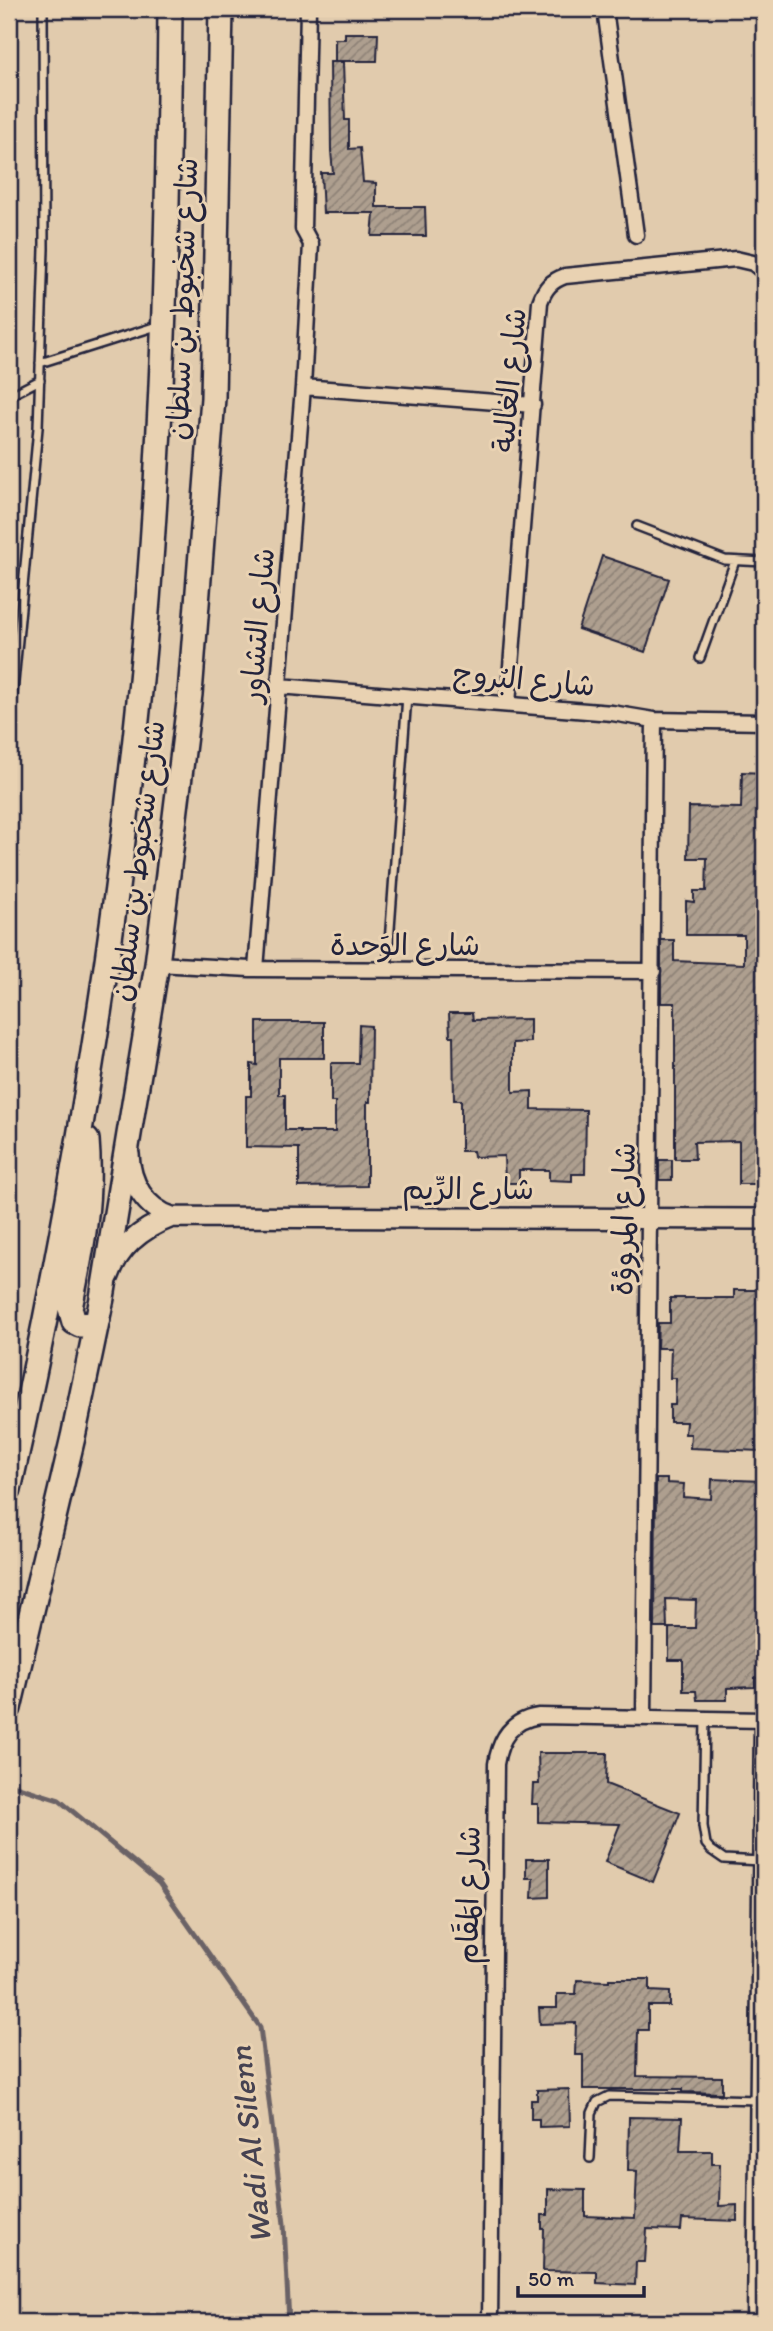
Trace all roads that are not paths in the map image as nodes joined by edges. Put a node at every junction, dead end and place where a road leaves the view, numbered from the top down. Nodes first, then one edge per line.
1 (43, 9) edge
2 (170, 9) edge
3 (221, 9) edge
4 (308, 9) edge
5 (605, 9) edge
6 (636, 235) dead end
7 (764, 272) edge
8 (164, 324) junction
9 (40, 363) junction
10 (40, 380) junction
11 (303, 387) junction
12 (9, 396) edge
13 (533, 405) junction
14 (637, 526) dead end
15 (735, 561) junction
16 (764, 562) edge
17 (700, 658) dead end
18 (279, 686) junction
19 (407, 696) junction
20 (508, 704) junction
21 (654, 720) junction
22 (764, 722) edge
23 (9, 735) edge
24 (158, 964) junction
25 (256, 969) junction
26 (387, 970) junction
27 (653, 971) junction
28 (84, 1113) junction
29 (130, 1143) junction
30 (172, 1217) junction
31 (649, 1218) junction
32 (764, 1219) edge
33 (100, 1308) junction
34 (9, 1490) edge
35 (9, 1708) edge
36 (644, 1718) junction
37 (705, 1719) junction
38 (763, 1720) edge
39 (761, 1861) junction
40 (758, 2100) junction
41 (590, 2158) dead end
42 (490, 2322) edge
43 (755, 2322) edge

1 - 9 lane
2 - 8 main road, شارع شخبوط بن سلطان
3 - 24 main road, شارع شخبوط بن سلطان
4 - 11 street, شارع التشاور
5 - 6 street
7 - 13 street, شارع الغالية
8 - 9 lane
8 - 28 main road, شارع شخبوط بن سلطان
9 - 10 lane
10 - 12 lane
10 - 23 lane
11 - 13 street
11 - 18 street, شارع التشاور
13 - 20 street, شارع الغالية
14 - 15 lane
15 - 16 lane
15 - 17 lane
18 - 19 street, شارع البُروج
18 - 25 street, شارع التشاور
19 - 20 street, شارع البُروج
19 - 26 lane
20 - 21 street, شارع البُروج
21 - 22 street, شارع البُروج
21 - 27 street, شارع المروؤة
24 - 25 street, شارع الوَحدة
24 - 29 main road, شارع شخبوط بن سلطان
25 - 26 street, شارع الوَحدة
26 - 27 street, شارع الوَحدة
27 - 31 street, شارع المروؤة
28 - 33 main road
28 - 34 main road, شارع شخبوط بن سلطان
29 - 30 street
29 - 33 main road, شارع شخبوط بن سلطان
30 - 31 street, شارع الرِّيم
30 - 33 street, شارع الرِّيم
31 - 32 street, شارع الرِّيم
31 - 36 street, شارع المروؤة
33 - 35 main road, شارع شخبوط بن سلطان
36 - 37 street, شارع المَقَام
36 - 42 street, شارع المَقَام
37 - 38 street, شارع المَقَام
37 - 39 lane
38 - 39 street
39 - 40 street
40 - 41 lane
40 - 43 street

